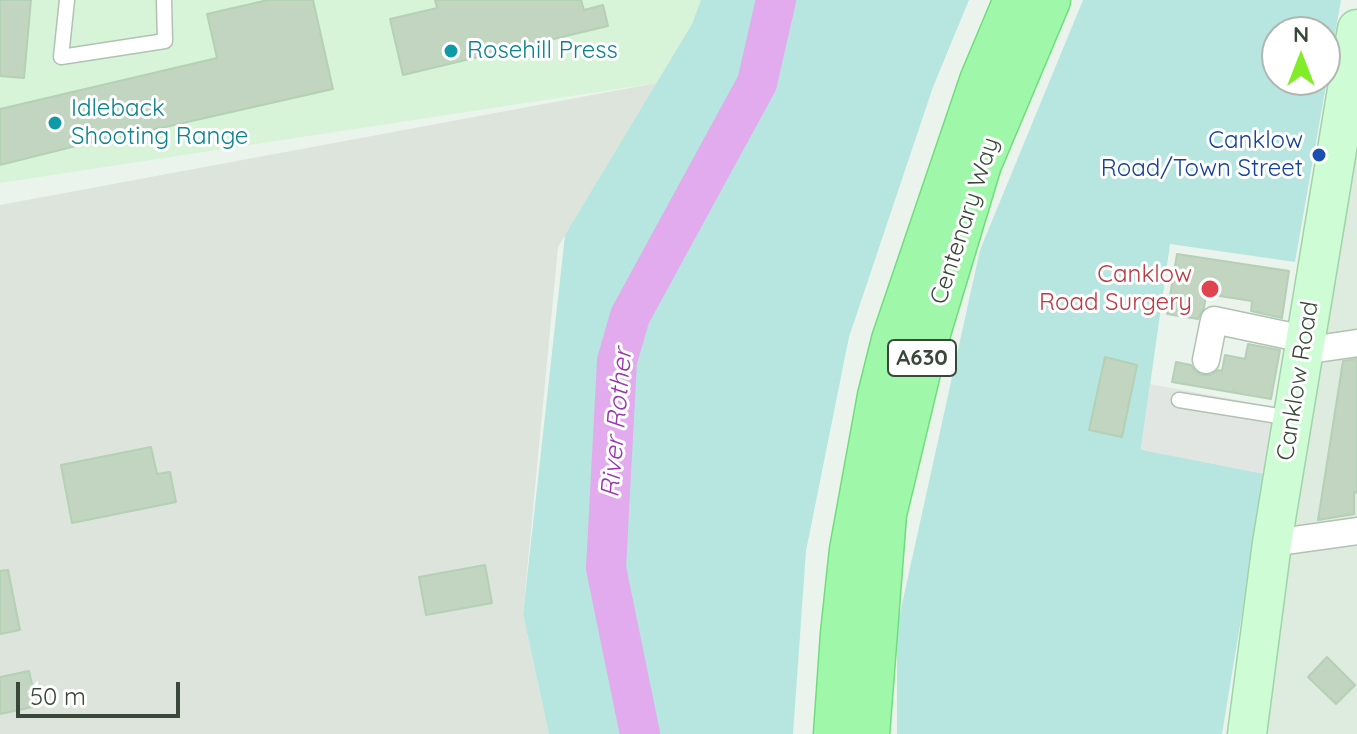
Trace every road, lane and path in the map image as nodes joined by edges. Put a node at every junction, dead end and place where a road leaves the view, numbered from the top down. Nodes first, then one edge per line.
1 (67, 0) edge
2 (164, 0) edge
3 (1015, 0) edge
4 (1049, 0) edge
5 (1356, 37) edge
6 (1357, 343) edge
7 (1304, 345) junction
8 (1206, 360) dead end
9 (1179, 400) dead end
10 (1292, 418) junction
11 (1357, 531) edge
12 (1272, 543) junction
13 (835, 734) edge
14 (868, 734) edge
15 (1247, 734) edge

1 - 2 lane
3 - 13 main road, Centenary Way / A630
4 - 14 main road, Centenary Way / A630
5 - 7 street, Canklow Road
6 - 7 street
7 - 8 street
7 - 10 street, Canklow Road
9 - 10 lane
10 - 12 street, Canklow Road
11 - 12 street
12 - 15 street, Canklow Road

